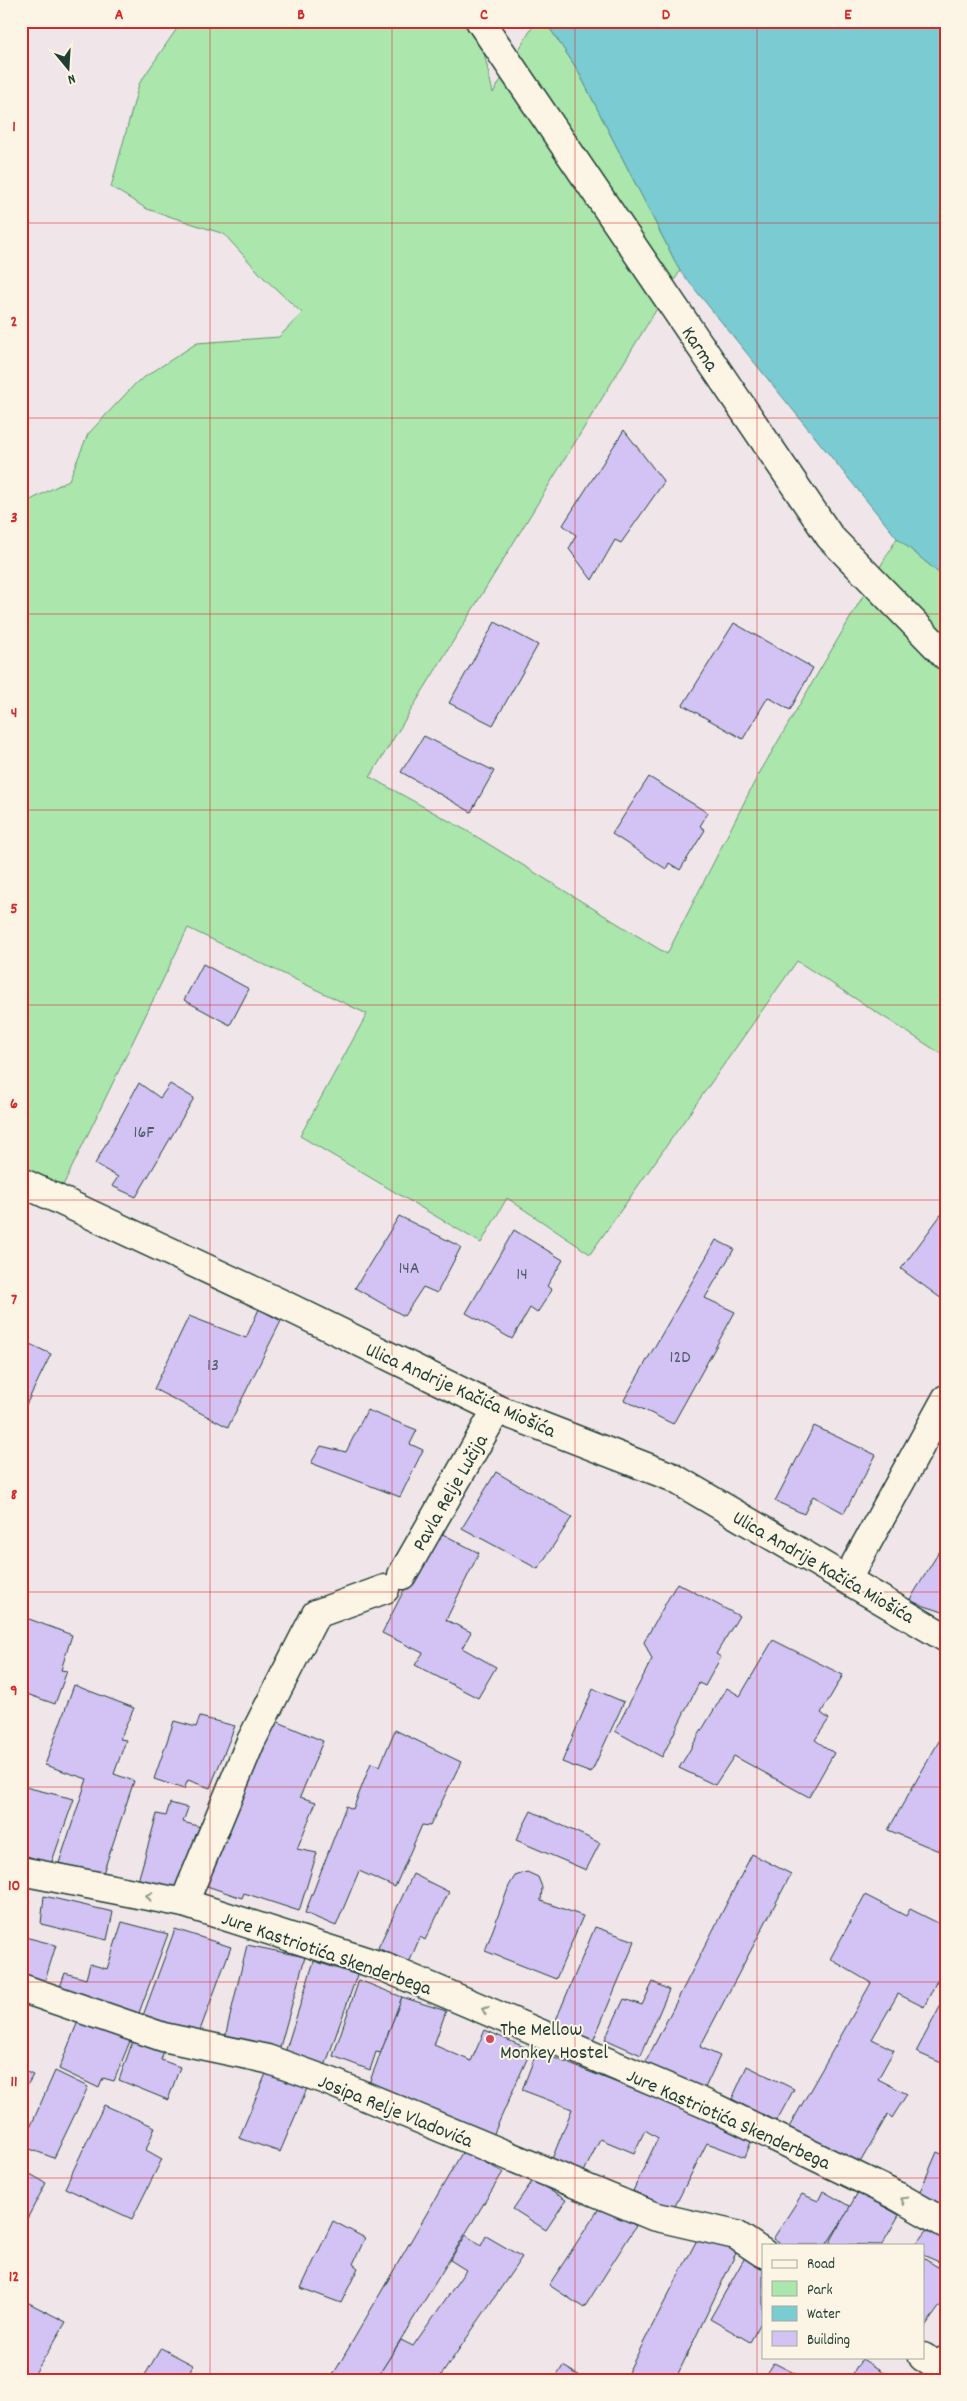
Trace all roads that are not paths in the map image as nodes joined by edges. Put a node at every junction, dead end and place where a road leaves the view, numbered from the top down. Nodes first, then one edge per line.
1 (480, 21) edge
2 (946, 656) edge
3 (21, 1182) edge
4 (946, 1399) edge
5 (497, 1409) junction
6 (847, 1580) junction
7 (946, 1638) edge
8 (21, 1871) edge
9 (184, 1903) junction
10 (21, 1988) edge
11 (946, 2224) edge
12 (762, 2252) edge
13 (924, 2358) edge
14 (946, 2360) edge

1 - 2 street, Karma
3 - 5 street, Ulica Andrije Kačića Miošića
4 - 6 street
5 - 6 street, Ulica Andrije Kačića Miošića
5 - 9 street, Pavla Relje Lučija
6 - 7 street, Ulica Andrije Kačića Miošića
9 -> 8 street, Jure Kastriotića Skenderbega
11 -> 9 street, Jure Kastriotića Skenderbega
10 - 12 street, Josipa Relje Vladovića
13 - 14 street

